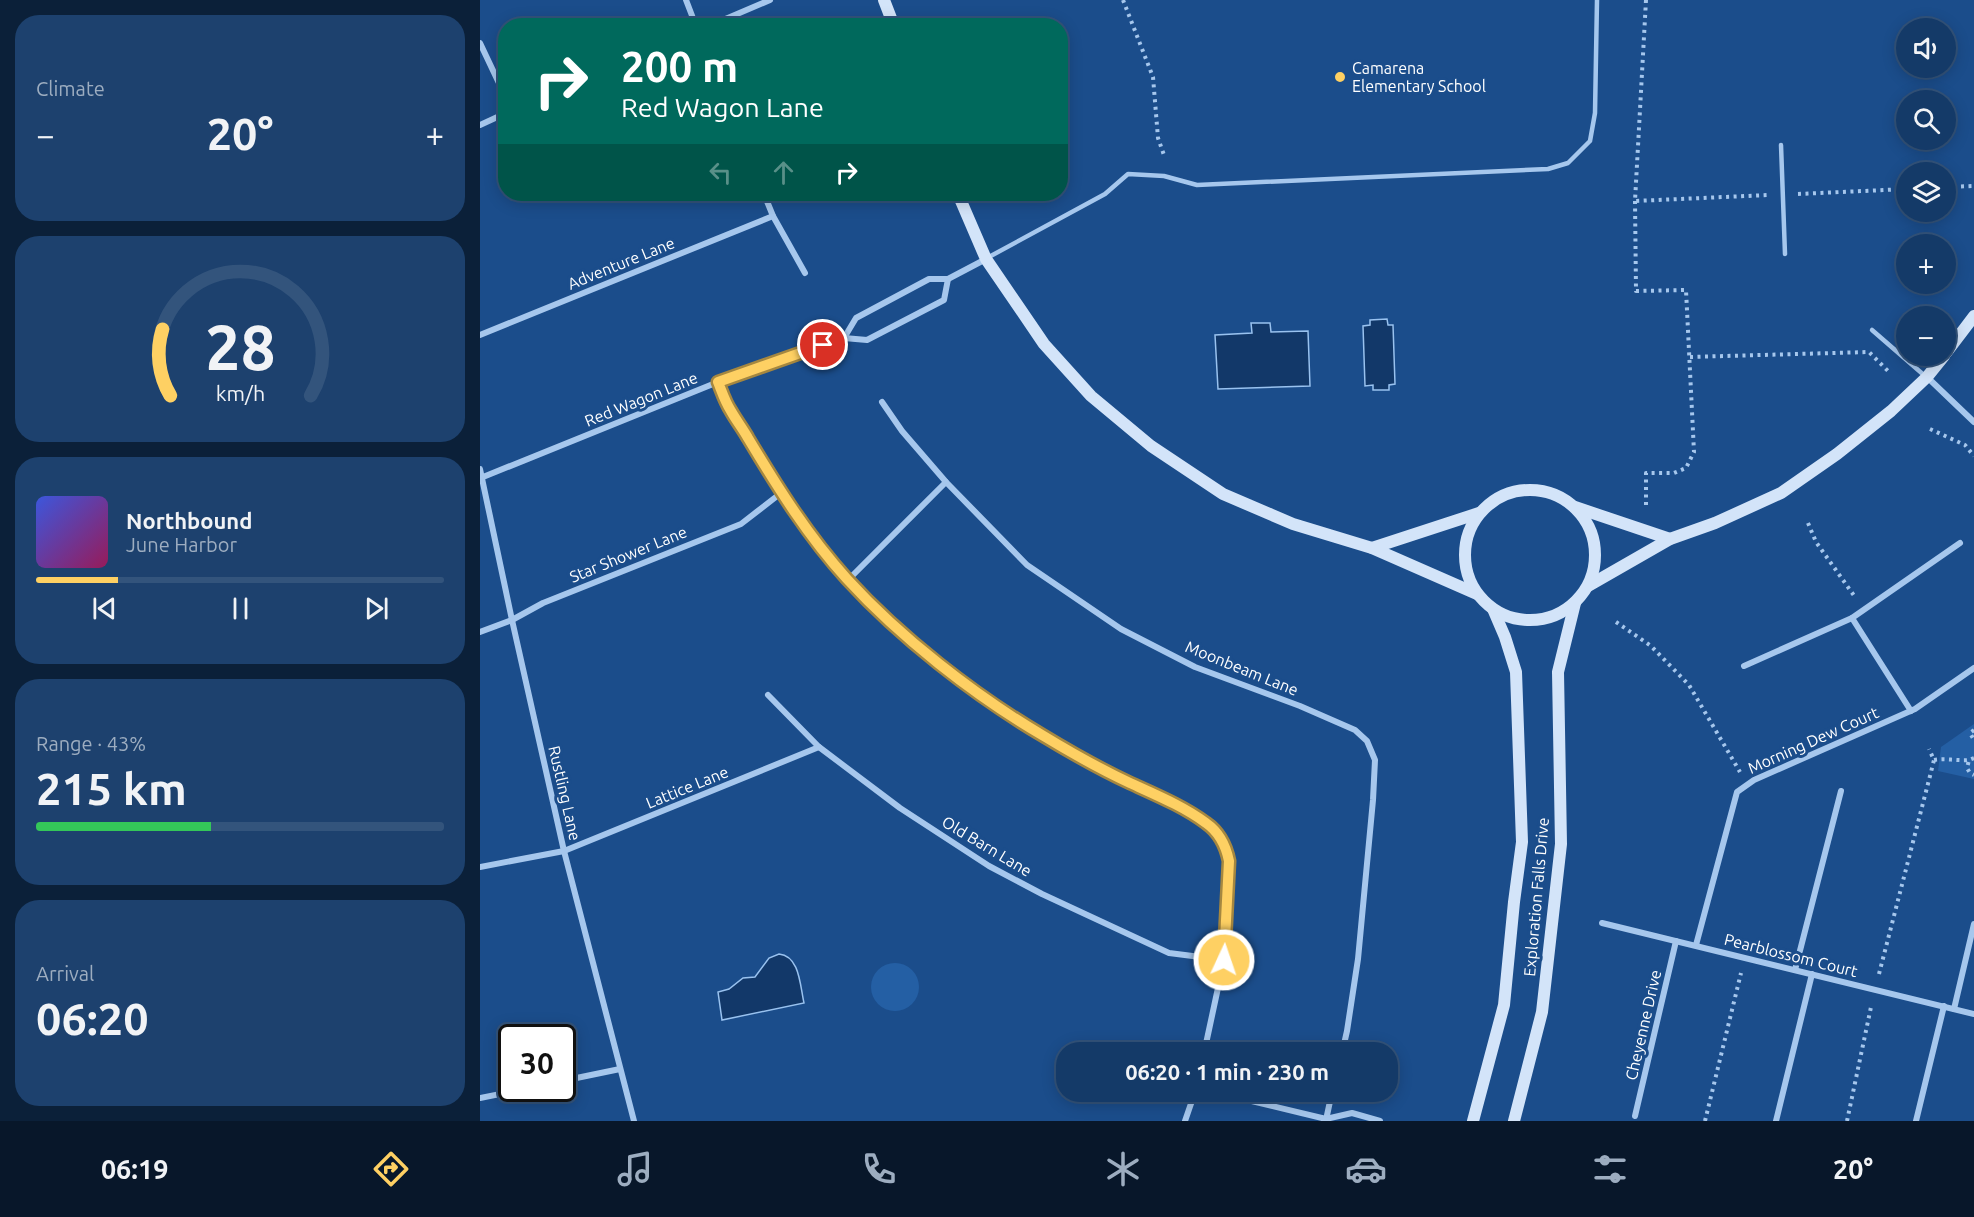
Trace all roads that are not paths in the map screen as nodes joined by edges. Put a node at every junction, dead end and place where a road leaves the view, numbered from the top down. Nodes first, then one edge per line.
1 (686, 0) edge
2 (770, 0) edge
3 (884, 0) edge
4 (1598, 0) edge
5 (693, 18) edge
6 (728, 18) edge
7 (891, 18) edge
8 (480, 43) edge
9 (498, 81) edge
10 (498, 117) edge
11 (480, 125) edge
12 (1781, 145) dead end
13 (767, 201) edge
14 (961, 201) edge
15 (773, 216) junction
16 (1785, 254) dead end
17 (986, 259) junction
18 (805, 273) dead end
19 (948, 279) junction
20 (1974, 316) edge
21 (1872, 330) dead end
22 (480, 335) edge
23 (844, 338) junction
24 (1956, 340) edge
25 (1936, 366) edge
26 (1927, 377) junction
27 (718, 382) junction
28 (882, 402) dead end
29 (1974, 423) edge
30 (480, 469) edge
31 (483, 477) junction
32 (946, 482) junction
33 (781, 493) junction
34 (1575, 507) junction
35 (1479, 513) junction
36 (1670, 539) junction
37 (1960, 543) dead end
38 (1372, 548) junction
39 (848, 580) junction
40 (1588, 586) junction
41 (1477, 594) junction
42 (1575, 603) junction
43 (1493, 609) junction
44 (1852, 618) junction
45 (512, 620) junction
46 (480, 632) edge
47 (1744, 666) dead end
48 (1974, 668) edge
49 (768, 695) dead end
50 (1911, 711) junction
51 (819, 747) junction
52 (1841, 790) dead end
53 (564, 851) junction
54 (480, 867) edge
55 (1602, 923) dead end
56 (1974, 924) edge
57 (1676, 940) junction
58 (1696, 945) junction
59 (1224, 960) junction
60 (1796, 970) junction
61 (1812, 974) junction
62 (1944, 1006) junction
63 (1954, 1009) junction
64 (1974, 1014) edge
65 (1206, 1042) edge
66 (1344, 1042) edge
67 (620, 1069) junction
68 (576, 1078) edge
69 (498, 1094) edge
70 (480, 1098) edge
71 (1192, 1102) edge
72 (1254, 1102) edge
73 (1330, 1102) edge
74 (1635, 1116) dead end
75 (1326, 1120) edge
76 (634, 1121) edge
77 (1185, 1121) edge
78 (1380, 1121) edge
79 (1473, 1121) edge
80 (1514, 1121) edge
81 (1776, 1121) edge
82 (1916, 1121) edge

1 - 5 street
2 - 6 street
3 - 7 street
4 - 17 lane
8 - 9 street
10 - 11 street
12 - 16 lane
13 - 15 street
14 - 17 street, Exploration Falls Drive
15 - 18 street
15 - 22 street, Adventure Lane
17 - 19 street
17 - 38 street, Exploration Falls Drive
19 - 23 street
19 - 23 street, Red Wagon Lane
20 - 24 street, Exploration Falls Drive
21 - 26 lane
23 - 27 street, Red Wagon Lane
25 - 26 street, Exploration Falls Drive
26 - 29 street
26 - 36 street, Exploration Falls Drive
27 - 31 street, Red Wagon Lane
27 - 33 street
28 - 32 street, Moonbeam Lane
30 - 31 street, Rustling Lane
31 - 45 street, Rustling Lane
32 - 39 street
32 - 66 street, Moonbeam Lane
33 - 39 street
33 - 45 street, Star Shower Lane
34 - 35 street
34 - 36 street
34 - 40 street, Exploration Falls Drive
35 - 38 street
35 - 41 street, Exploration Falls Drive
36 - 40 street, Exploration Falls Drive
37 - 44 street
38 - 41 street, Exploration Falls Drive
39 - 59 street
40 - 42 street, Exploration Falls Drive
41 - 43 street, Exploration Falls Drive
42 - 43 street, Exploration Falls Drive
42 - 80 street, Exploration Falls Drive
43 - 79 street, Exploration Falls Drive
44 - 47 street
44 - 50 street
45 - 46 street, Star Shower Lane
45 - 53 street, Rustling Lane
48 - 50 street, Morning Dew Court
49 - 51 street, Old Barn Lane
50 - 58 street, Morning Dew Court
51 - 53 street, Lattice Lane
51 - 59 street, Old Barn Lane
52 - 60 street
53 - 54 street, Lattice Lane
53 - 67 street, Rustling Lane
55 - 57 street, Pearblossom Court
56 - 63 street
57 - 58 street, Pearblossom Court
57 - 74 street, Cheyenne Drive
58 - 60 street, Pearblossom Court
59 - 65 street
60 - 61 street, Pearblossom Court
61 - 62 street, Pearblossom Court
61 - 81 street
62 - 63 street, Pearblossom Court
62 - 82 street
63 - 64 street, Pearblossom Court
67 - 68 street
67 - 76 street, Rustling Lane
69 - 70 street
71 - 77 street
72 - 75 street
73 - 75 street
75 - 78 street

